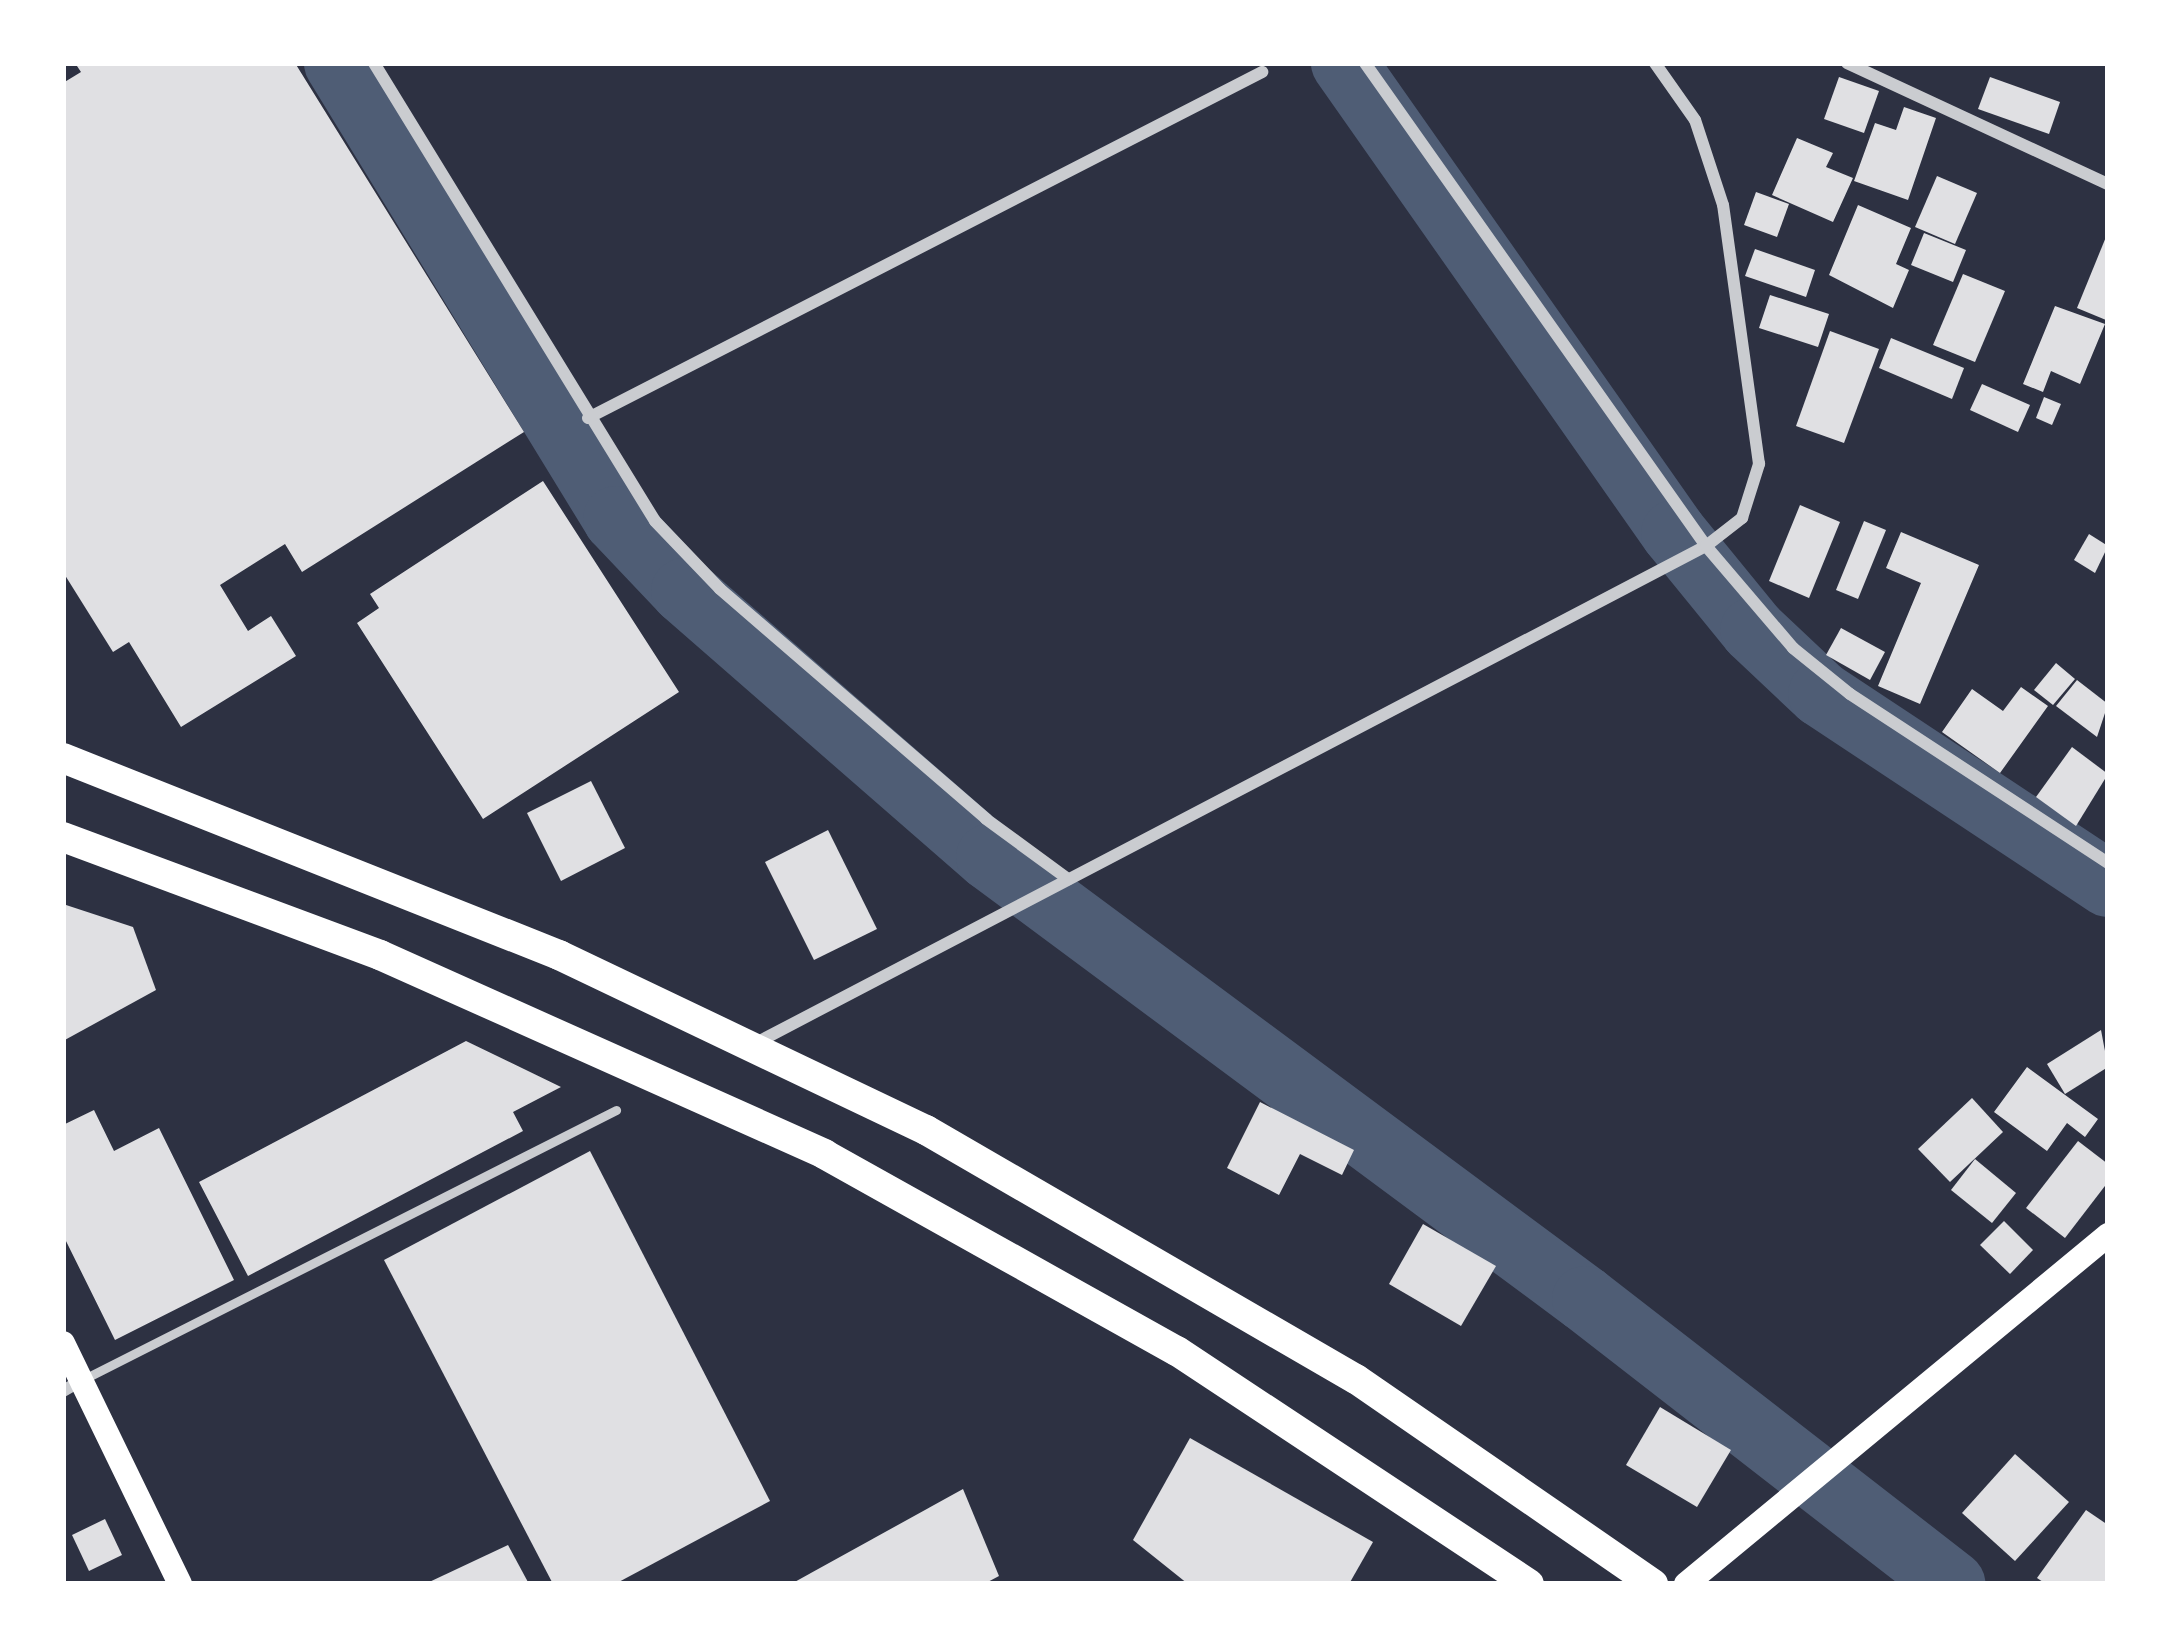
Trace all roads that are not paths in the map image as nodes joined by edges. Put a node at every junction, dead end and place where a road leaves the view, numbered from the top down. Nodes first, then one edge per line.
1 (374, 63) edge
2 (1365, 63) edge
3 (1655, 63) edge
4 (1847, 63) edge
5 (1262, 72) dead end
6 (2108, 184) edge
7 (588, 418) junction
8 (1706, 546) junction
9 (63, 758) edge
10 (63, 837) edge
11 (2108, 862) edge
12 (1068, 879) junction
13 (756, 1043) junction
14 (616, 1110) dead end
15 (2108, 1234) edge
16 (63, 1343) edge
17 (72, 1386) edge
18 (180, 1584) edge
19 (1529, 1584) edge
20 (1653, 1584) edge
21 (1686, 1584) edge

1 - 7 street
2 - 8 street
3 - 8 street
4 - 6 street
5 - 7 street
7 - 12 street
8 - 11 street
8 - 12 street
9 - 13 highway
10 - 19 highway
12 - 13 street
13 - 20 highway
14 - 17 lane
15 - 21 main road
16 - 17 main road
17 - 18 main road

